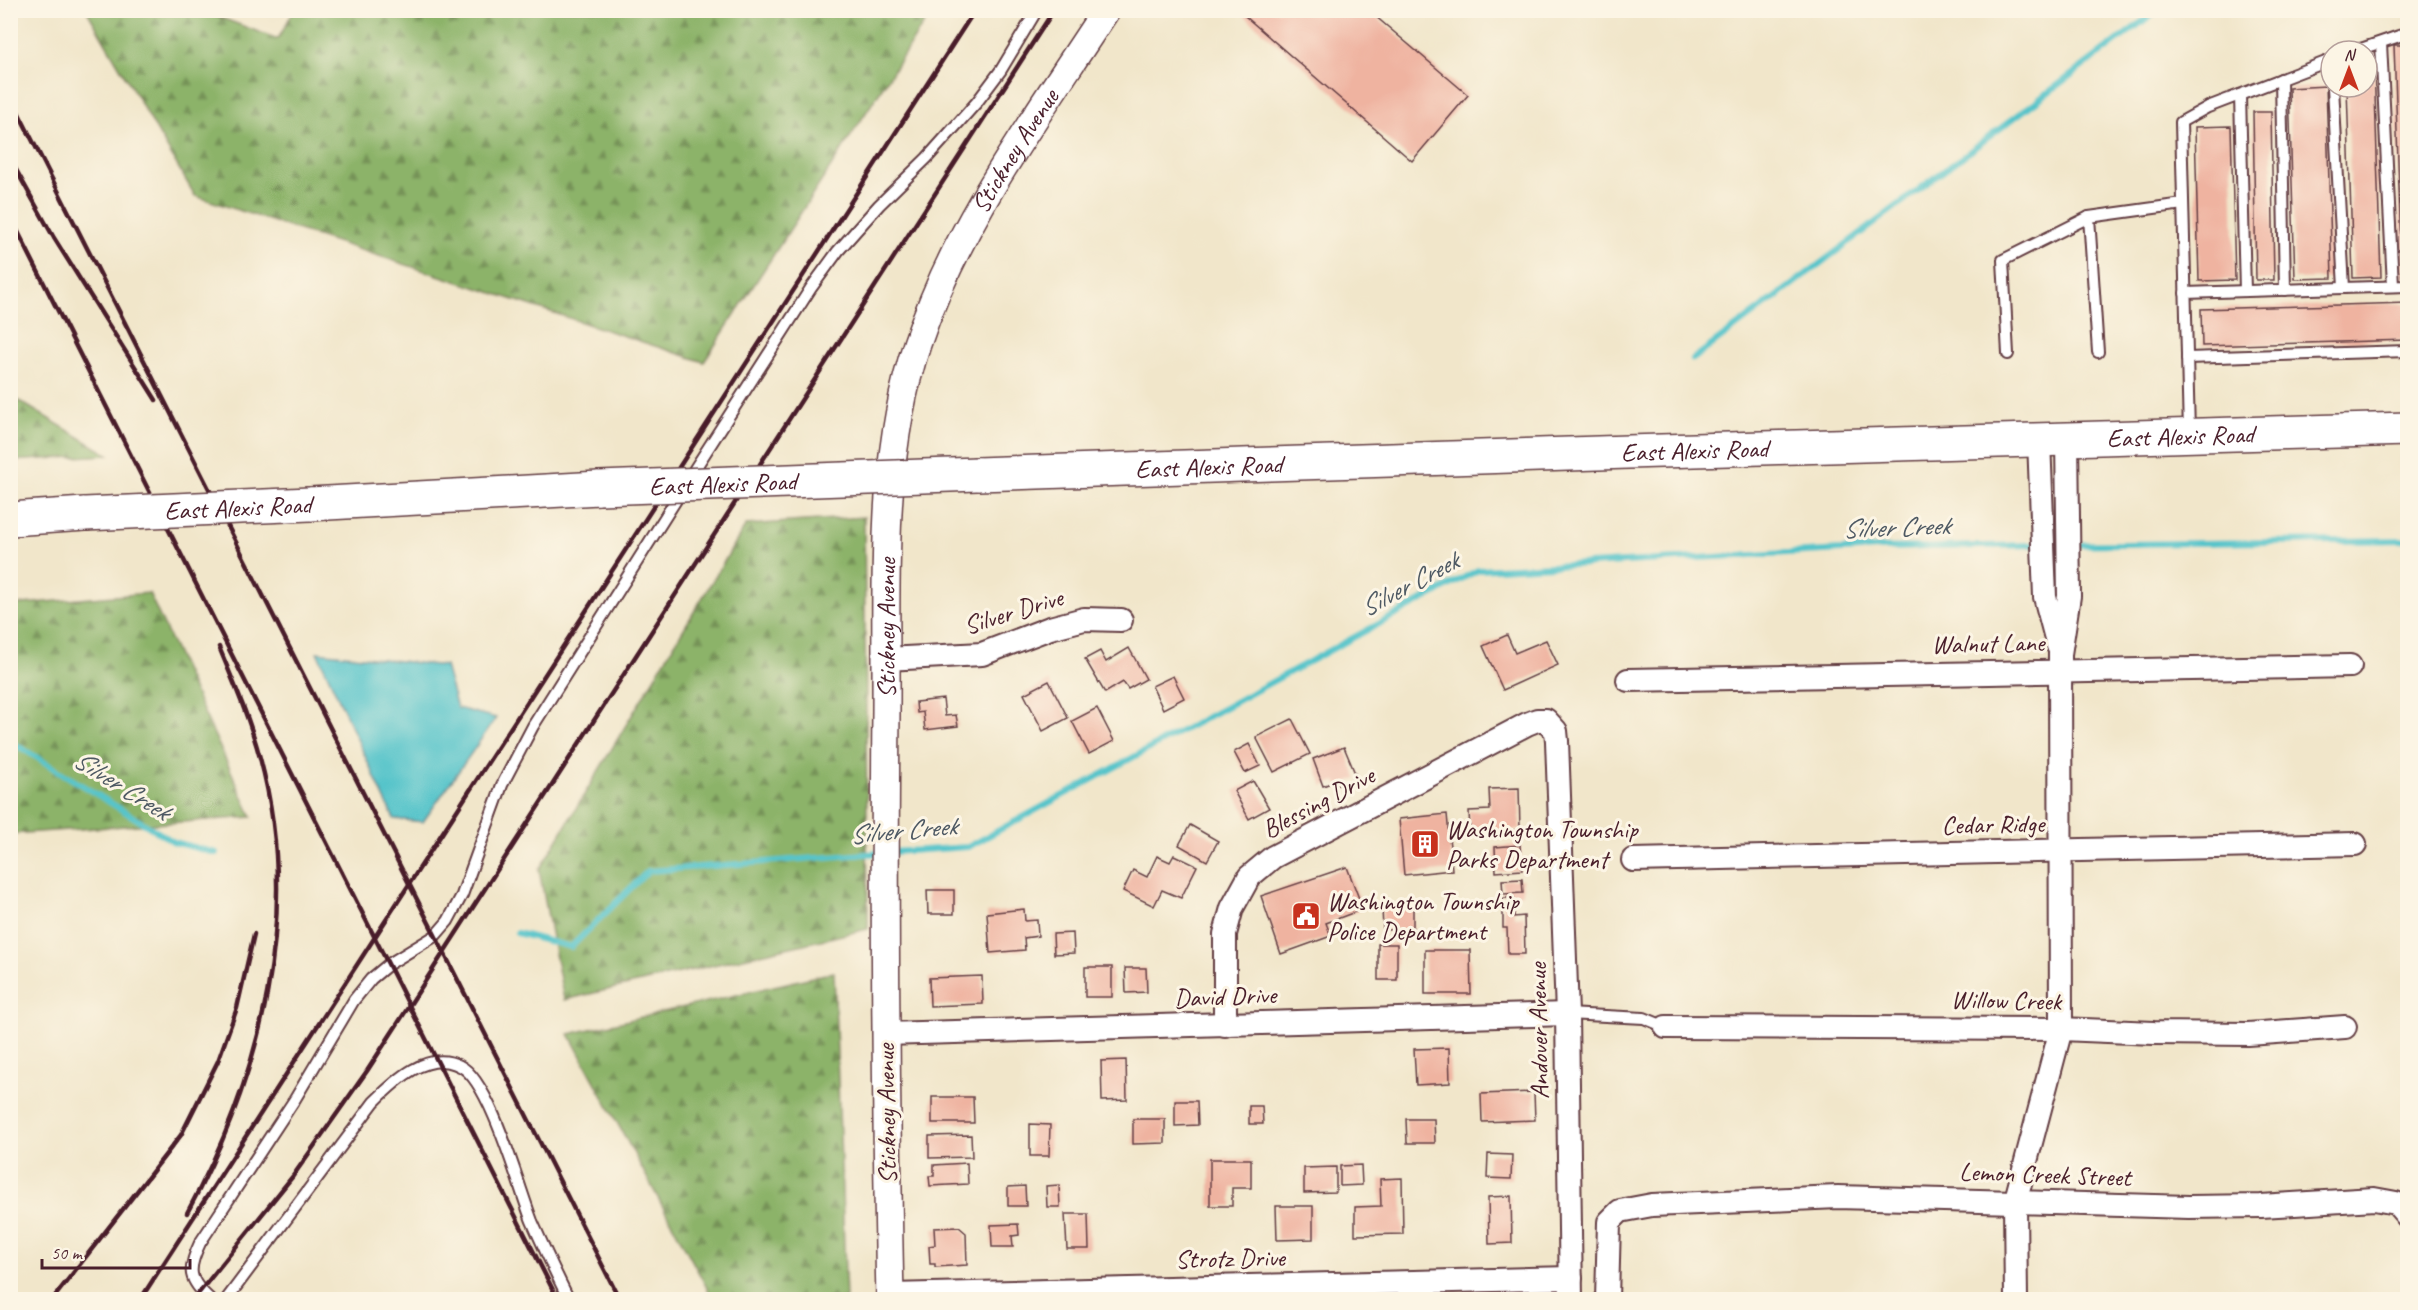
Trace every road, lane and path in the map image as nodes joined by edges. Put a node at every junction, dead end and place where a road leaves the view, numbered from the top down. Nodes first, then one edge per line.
1 (1037, 10) edge
2 (1106, 10) edge
3 (2408, 33) edge
4 (2381, 42) joint
5 (2319, 65) edge
6 (2281, 79) junction
7 (2240, 95) junction
8 (2334, 99) edge
9 (2183, 204) junction
10 (2090, 217) junction
11 (2393, 286) junction
12 (2408, 286) edge
13 (2344, 288) junction
14 (2285, 290) junction
15 (2245, 291) junction
16 (2185, 294) junction
17 (2408, 351) edge
18 (2098, 352) dead end
19 (2008, 354) dead end
20 (2187, 358) junction
21 (2408, 429) edge
22 (2189, 435) junction
23 (2053, 439) junction
24 (10, 519) edge
25 (1121, 620) dead end
26 (886, 659) junction
27 (2060, 662) junction
28 (2350, 666) dead end
29 (1628, 680) dead end
30 (1552, 725) joint
31 (2355, 844) dead end
32 (2061, 850) junction
33 (1633, 861) dead end
34 (1567, 1014) junction
35 (1225, 1025) junction
36 (1666, 1027) joint
37 (2345, 1027) dead end
38 (2061, 1029) junction
39 (885, 1034) junction
40 (2015, 1203) junction
41 (2408, 1217) edge
42 (1571, 1289) edge
43 (890, 1297) edge
44 (211, 1299) edge
45 (226, 1299) edge
46 (569, 1299) edge
47 (1607, 1299) edge
48 (2016, 1299) edge

1 - 44 lane
2 - 26 street, Stickney Avenue
3 - 4 lane
4 - 11 lane
5 - 6 lane
6 - 7 lane
6 - 14 lane
7 - 9 lane
7 - 15 lane
8 - 13 lane
9 - 10 lane
9 - 16 lane
10 - 18 lane
10 - 19 lane
11 - 12 lane
11 - 13 lane
13 - 14 lane
14 - 15 lane
15 - 16 lane
16 - 20 lane
17 - 20 lane
20 - 22 lane
21 - 22 main road, East Alexis Road
22 - 23 main road, East Alexis Road
23 - 24 main road, East Alexis Road, bridge
23 - 27 street
23 - 27 street
25 - 26 street, Silver Drive
26 - 39 street, Stickney Avenue
27 - 28 street, Walnut Lane
27 - 29 street, Walnut Lane
27 - 32 street
30 - 34 street, Andover Avenue
30 - 35 street, Blessing Drive
31 - 32 street, Cedar Ridge
32 - 33 street, Cedar Ridge
32 - 38 street
34 - 35 street, David Drive
34 - 36 lane
34 - 42 street, Andover Avenue
35 - 39 street, David Drive
36 - 38 street, Willow Creek
37 - 38 street, Willow Creek
38 - 40 street
39 - 43 street, Stickney Avenue
40 - 41 street, Lemon Creek Street
40 - 47 street, Lemon Creek Street
40 - 48 street
42 - 43 street, Strotz Drive
45 - 46 lane

